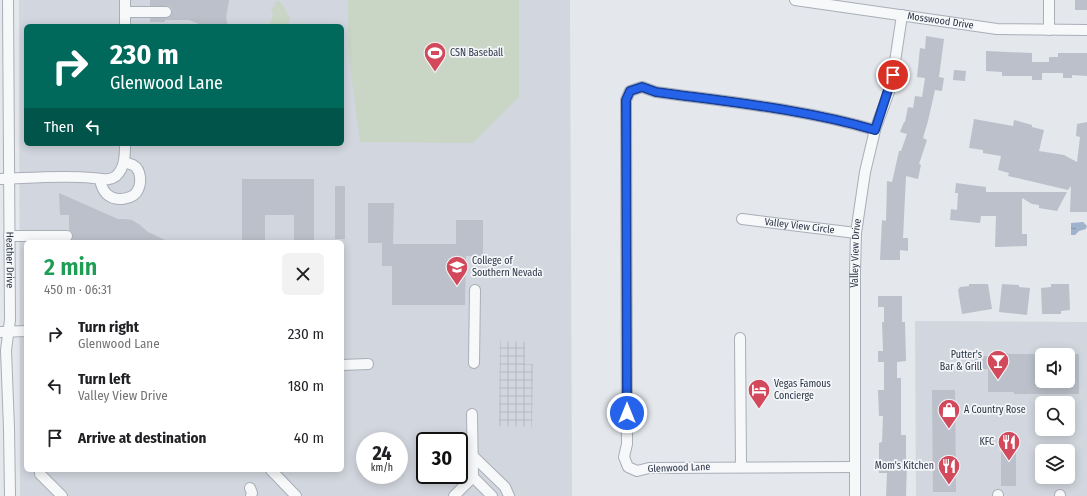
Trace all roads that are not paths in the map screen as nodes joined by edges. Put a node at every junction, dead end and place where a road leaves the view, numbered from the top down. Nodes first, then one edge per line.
1 (8, 0) edge
2 (125, 0) edge
3 (796, 0) edge
4 (1049, 0) edge
5 (125, 12) junction
6 (166, 12) dead end
7 (902, 16) junction
8 (125, 24) edge
9 (1049, 30) junction
10 (1087, 30) edge
11 (4, 46) edge
12 (4, 72) edge
13 (875, 130) junction
14 (125, 146) edge
15 (124, 162) junction
16 (4, 179) edge
17 (100, 179) junction
18 (742, 219) dead end
19 (856, 233) junction
20 (9, 236) junction
21 (67, 236) dead end
22 (475, 290) dead end
23 (24, 331) edge
24 (4, 332) edge
25 (740, 338) dead end
26 (474, 363) dead end
27 (368, 364) dead end
28 (344, 365) edge
29 (472, 414) dead end
30 (472, 455) junction
31 (741, 467) junction
32 (855, 467) junction
33 (40, 472) edge
34 (273, 472) edge
35 (472, 477) junction
36 (10, 496) edge
37 (62, 496) edge
38 (296, 496) edge
39 (454, 496) edge
40 (492, 496) edge
41 (509, 496) edge
42 (855, 496) edge

1 - 11 street, Heather Drive
2 - 5 street
3 - 7 street, Mosswood Drive
4 - 9 street
5 - 6 street
5 - 8 street
7 - 9 street, Mosswood Drive
7 - 13 street, Valley View Drive
9 - 10 street, Mosswood Drive
11 - 12 street, Heather Drive
12 - 16 street, Heather Drive
13 - 19 street, Valley View Drive
13 - 31 street, Glenwood Lane
14 - 15 street
15 - 17 street
15 - 17 street
16 - 17 street
16 - 20 street, Heather Drive
18 - 19 street, Valley View Circle
19 - 32 street, Valley View Drive
20 - 21 street
20 - 24 street, Heather Drive
22 - 26 street
23 - 24 street
24 - 36 street, Heather Drive
25 - 31 street
27 - 28 street
29 - 30 street
30 - 35 street
30 - 41 street
31 - 32 street, Glenwood Lane
32 - 42 street, Valley View Drive
33 - 37 street
34 - 38 street
35 - 39 street
35 - 40 street

